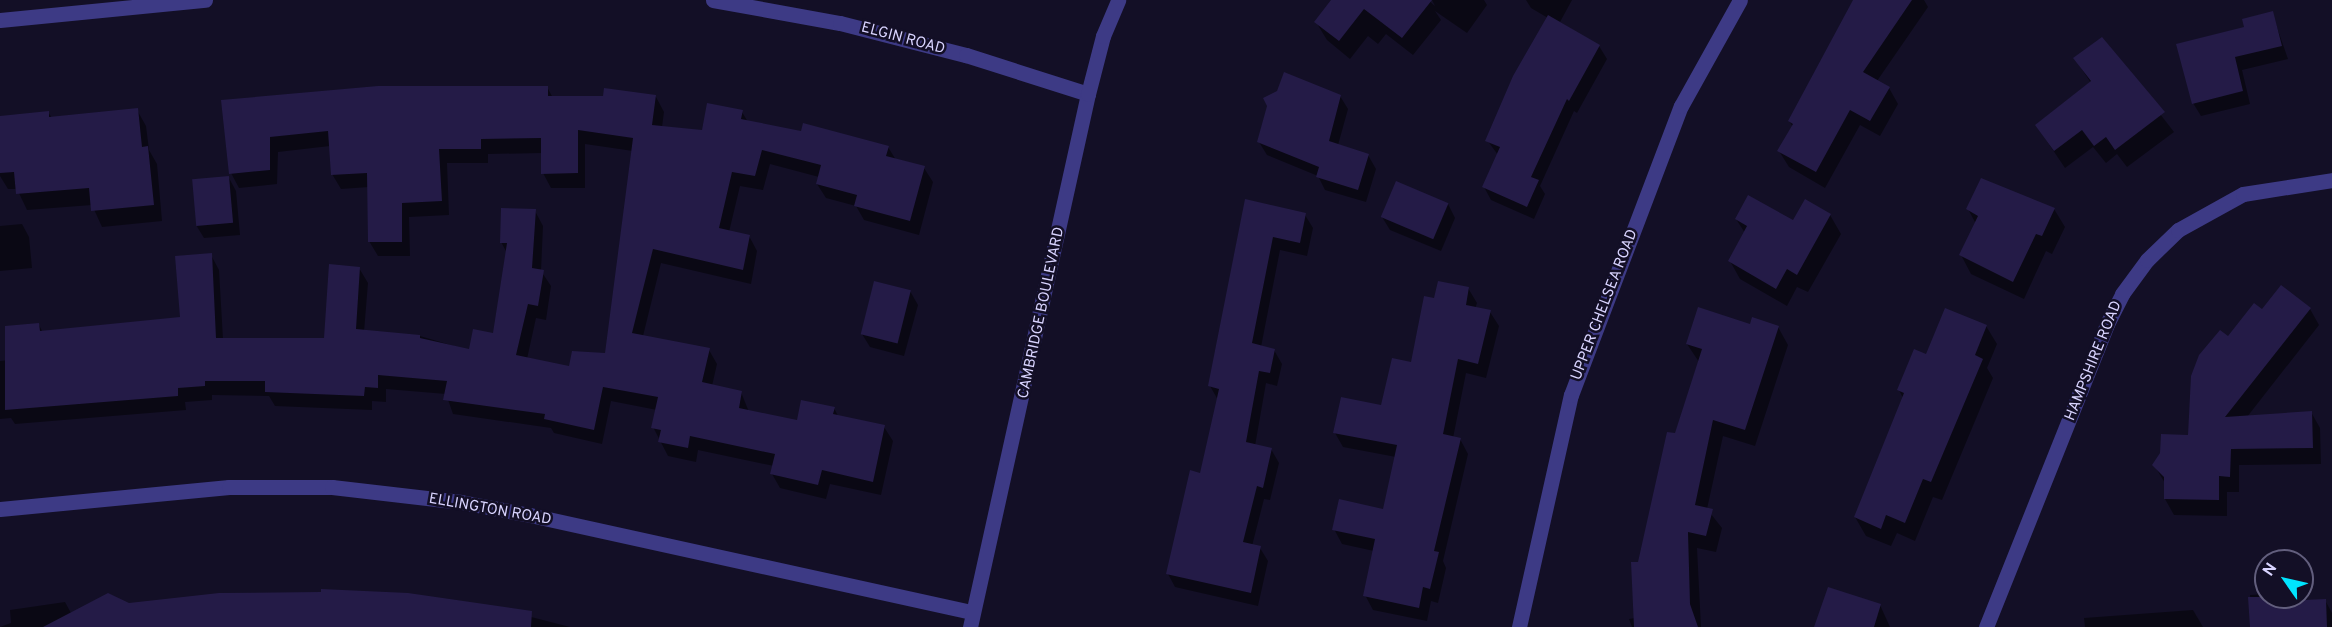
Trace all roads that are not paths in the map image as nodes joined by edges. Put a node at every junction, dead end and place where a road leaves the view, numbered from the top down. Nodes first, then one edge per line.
1 (205, 0) edge
2 (713, 0) edge
3 (1118, 0) edge
4 (1740, 0) edge
5 (0, 20) edge
6 (1088, 94) junction
7 (2332, 180) edge
8 (0, 509) edge
9 (971, 620) edge
10 (1519, 627) edge
11 (1986, 627) edge

1 - 5 street
2 - 6 street, ELGIN ROAD
3 - 6 street, CAMBRIDGE BOULEVARD
4 - 10 street, UPPER CHELSEA ROAD
6 - 9 street, CAMBRIDGE BOULEVARD
7 - 11 street, HAMPSHIRE ROAD
8 - 9 street, ELLINGTON ROAD

